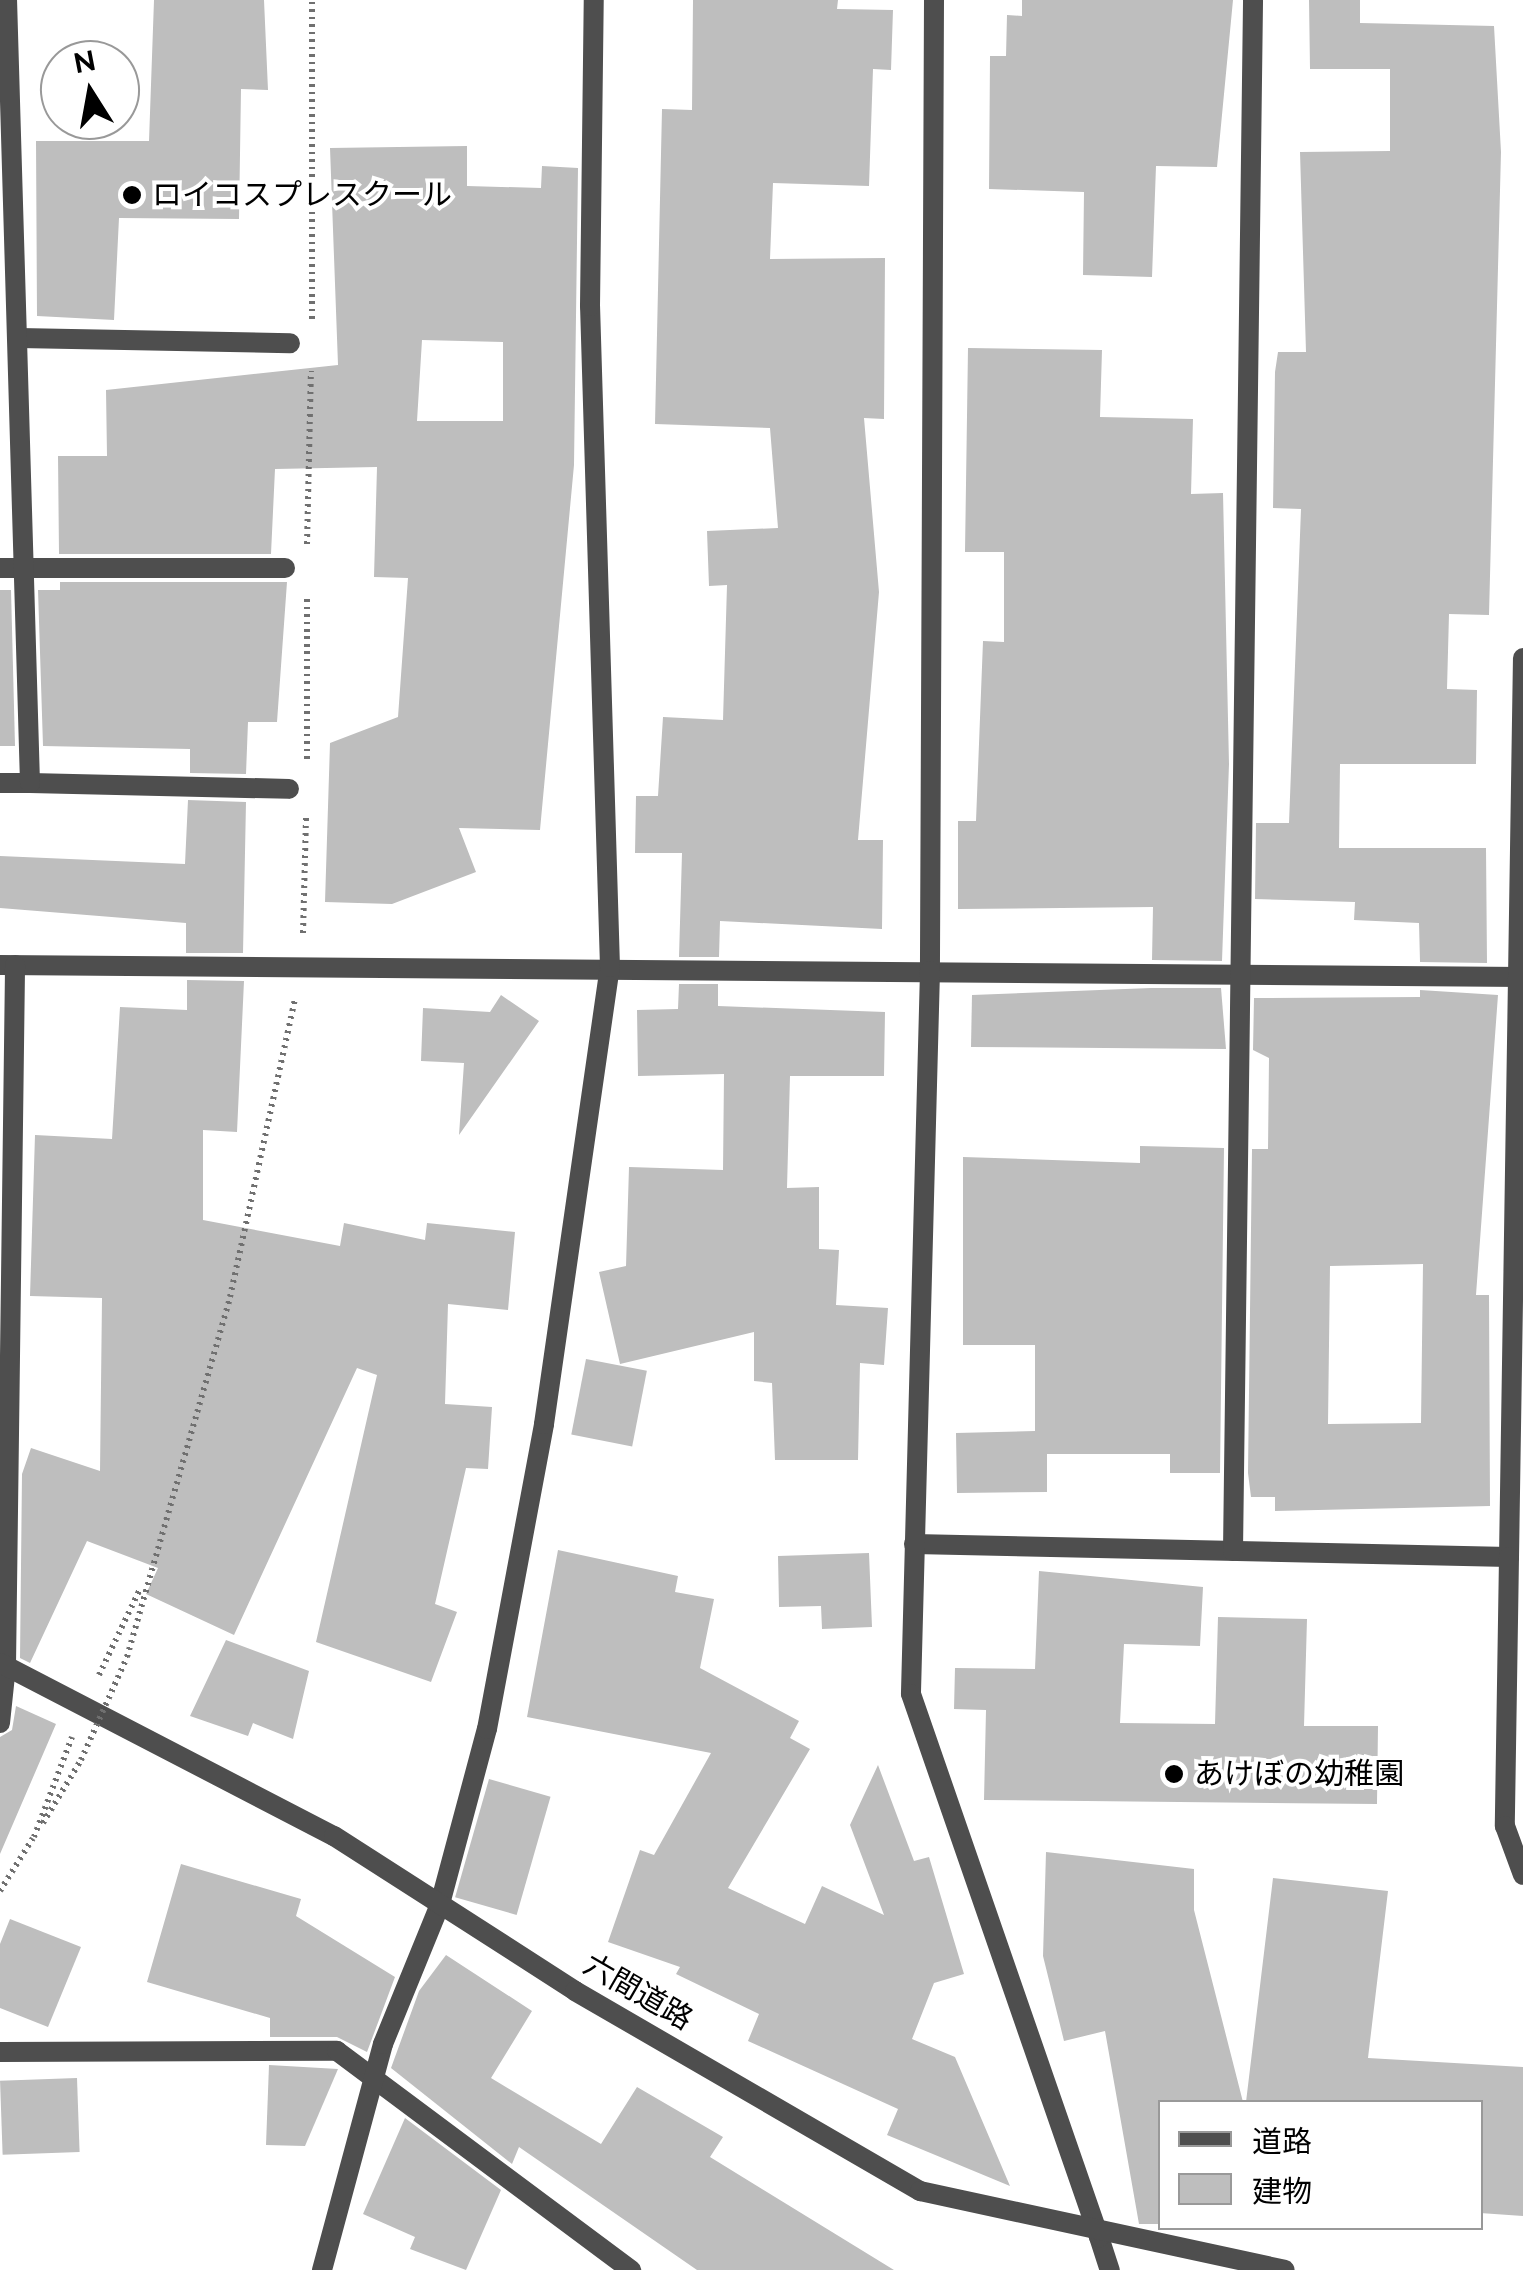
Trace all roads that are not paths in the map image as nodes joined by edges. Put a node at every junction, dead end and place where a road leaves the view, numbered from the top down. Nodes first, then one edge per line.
1 (7, 0) edge
2 (594, 0) edge
3 (934, 0) edge
4 (1254, 0) edge
5 (3, 28) edge
6 (9, 338) edge
7 (290, 343) dead end
8 (0, 568) edge
9 (285, 568) dead end
10 (26, 569) junction
11 (1523, 658) edge
12 (0, 783) edge
13 (30, 783) junction
14 (289, 789) dead end
15 (7, 965) edge
16 (610, 967) junction
17 (1239, 968) junction
18 (930, 971) junction
19 (1519, 977) edge
20 (914, 1544) junction
21 (1233, 1551) junction
22 (1509, 1558) junction
23 (3, 1664) edge
24 (0, 1723) edge
25 (1523, 1875) edge
26 (440, 1904) junction
27 (0, 2052) edge
28 (374, 2077) junction
29 (1099, 2236) junction
30 (322, 2270) edge
31 (631, 2270) edge
32 (1110, 2270) edge
33 (1286, 2270) edge

1 - 5 street
2 - 16 street
3 - 18 street
4 - 17 street
5 - 6 street
6 - 7 street
6 - 10 street
8 - 10 street
9 - 10 street
10 - 13 street
11 - 19 street
12 - 13 street
13 - 14 street
15 - 16 street
15 - 23 street
16 - 18 street
16 - 26 street
17 - 18 street
17 - 19 street
17 - 21 street
18 - 20 street
19 - 22 street
20 - 21 street
20 - 29 street
21 - 22 street
22 - 25 street
23 - 24 street
23 - 26 street, 六間道路
26 - 28 street
26 - 29 street, 六間道路
27 - 28 street
28 - 30 street
28 - 31 street
29 - 32 street
29 - 33 street, 六間道路

